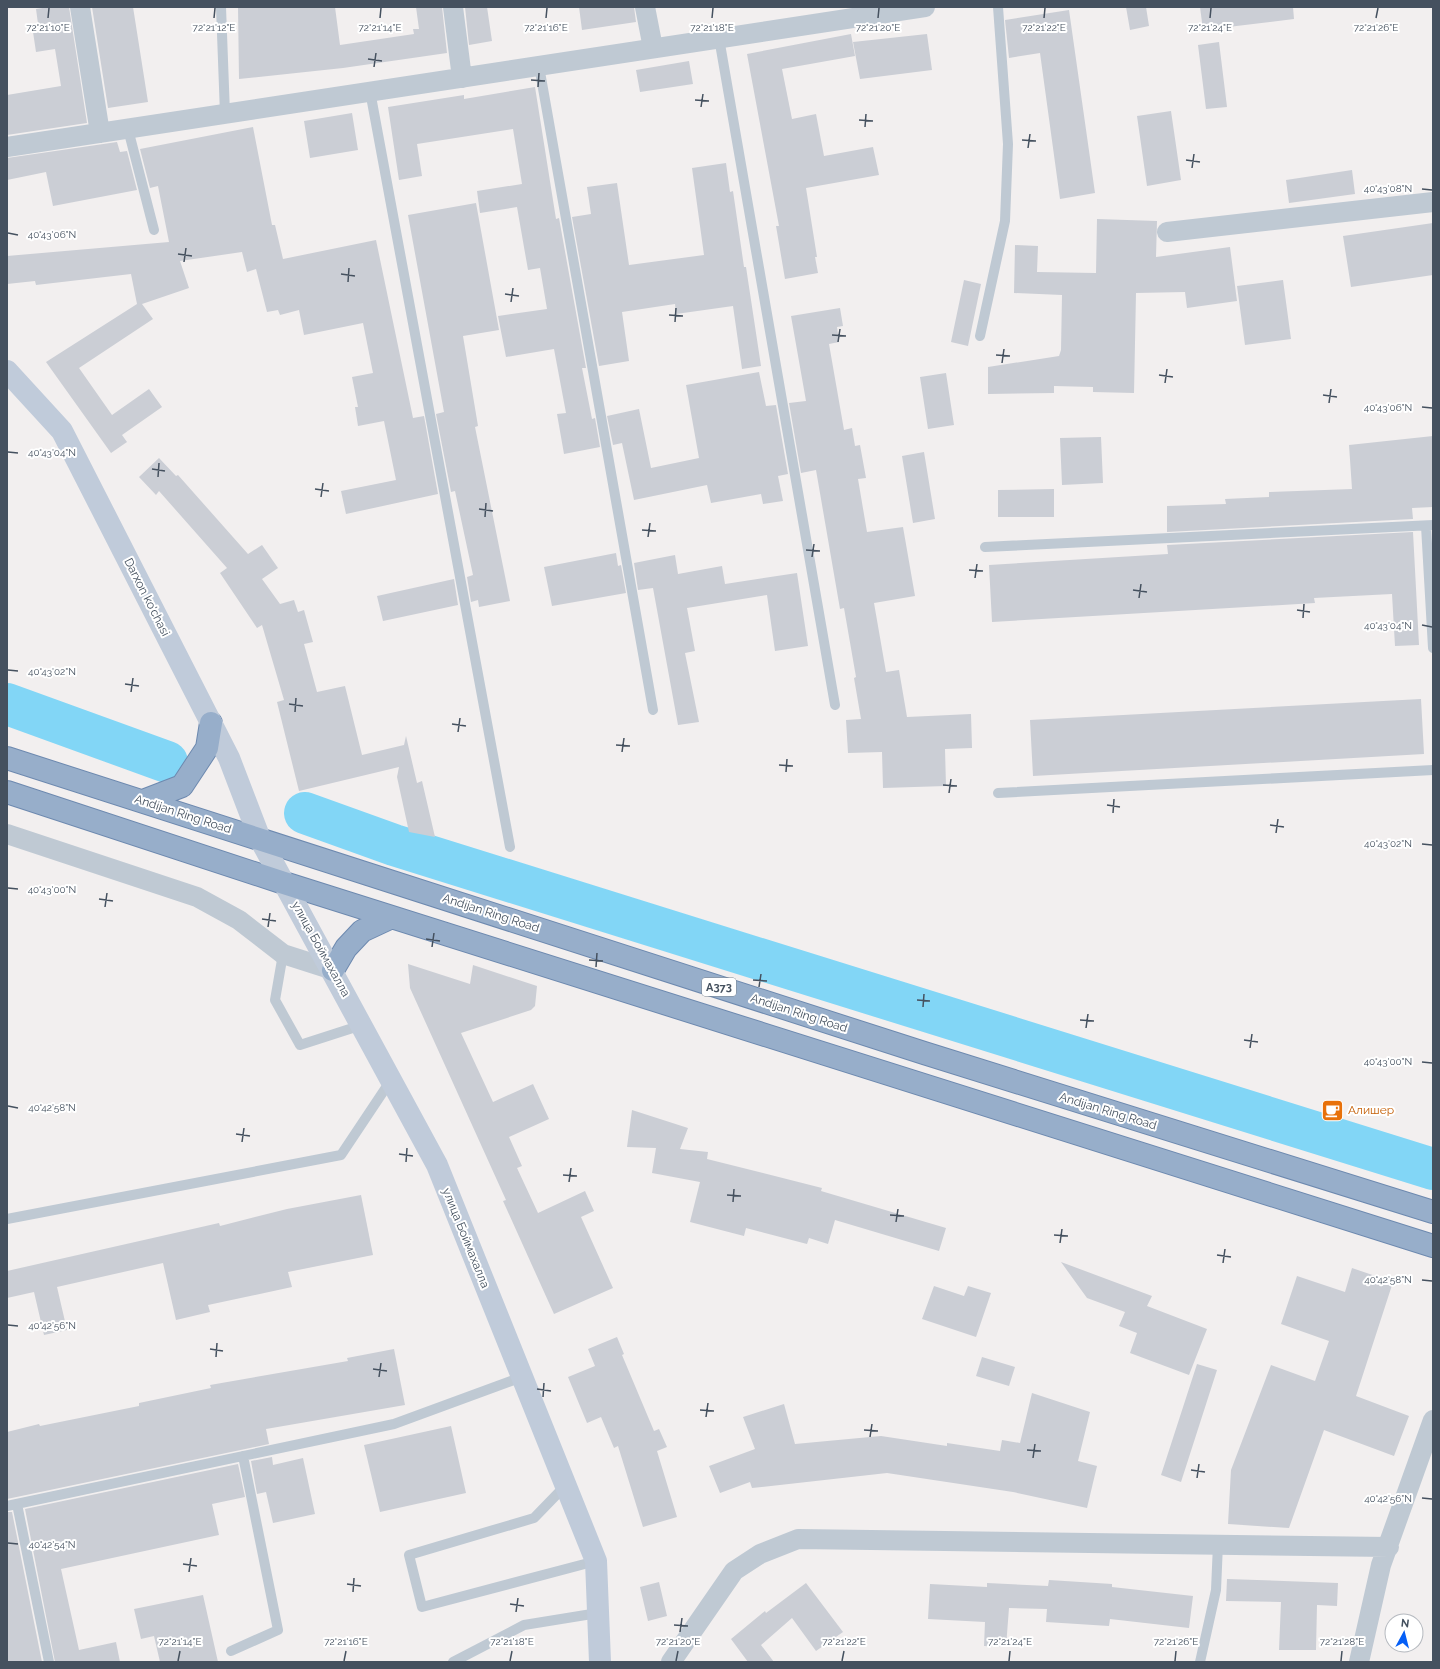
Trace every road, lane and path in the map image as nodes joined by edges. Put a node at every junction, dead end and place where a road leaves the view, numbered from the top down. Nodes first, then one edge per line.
1 (80, 7) edge
2 (221, 7) edge
3 (453, 7) edge
4 (646, 7) edge
5 (925, 7) edge
6 (998, 7) edge
7 (840, 13) edge
8 (719, 38) junction
9 (653, 48) junction
10 (539, 66) junction
11 (462, 78) junction
12 (370, 91) junction
13 (225, 114) junction
14 (128, 128) junction
15 (100, 133) junction
16 (7, 147) edge
17 (1433, 202) edge
18 (154, 230) dead end
19 (1167, 232) dead end
20 (980, 336) dead end
21 (7, 371) edge
22 (1430, 525) edge
23 (986, 547) dead end
24 (1433, 648) edge
25 (835, 705) dead end
26 (653, 710) dead end
27 (211, 723) junction
28 (7, 758) edge
29 (1433, 770) edge
30 (7, 792) edge
31 (998, 794) dead end
32 (143, 801) junction
33 (7, 834) edge
34 (260, 839) junction
35 (510, 848) dead end
36 (284, 883) junction
37 (392, 917) junction
38 (283, 954) junction
39 (333, 970) junction
40 (362, 1025) junction
41 (391, 1079) junction
42 (1433, 1212) edge
43 (7, 1219) edge
44 (1433, 1246) edge
45 (522, 1377) junction
46 (1433, 1420) edge
47 (243, 1456) junction
48 (565, 1486) junction
49 (17, 1504) junction
50 (7, 1506) edge
51 (1218, 1544) junction
52 (1389, 1547) junction
53 (596, 1561) junction
54 (598, 1613) junction
55 (231, 1652) dead end
56 (49, 1662) edge
57 (453, 1662) edge
58 (600, 1662) edge
59 (671, 1662) edge
60 (1200, 1662) edge
61 (1359, 1662) edge

1 - 15 street
2 - 13 lane
3 - 11 street
4 - 9 street
5 - 7 street
6 - 20 lane
7 - 8 street
8 - 9 street
8 - 25 lane
9 - 10 street
10 - 11 street
10 - 26 lane
11 - 12 street
12 - 13 street
12 - 35 lane
13 - 14 street
14 - 15 street
14 - 18 lane
15 - 16 street
17 - 19 street
21 - 27 main road, Darxon ko'chasi
22 - 23 lane
22 - 24 lane
27 - 32 highway
27 - 34 main road, Darxon ko'chasi
28 - 32 highway, Andijan Ring Road / A373
29 - 31 lane
30 - 36 highway, A373
32 - 34 highway, Andijan Ring Road / A373
33 - 38 street
34 - 36 main road, улица Боймахалла
34 - 42 highway, Andijan Ring Road / A373
36 - 37 highway, A373
36 - 39 main road, улица Боймахалла
37 - 39 highway
37 - 44 highway, A373
38 - 39 street
38 - 40 lane
39 - 40 main road, улица Боймахалла
40 - 41 main road, улица Боймахалла
41 - 43 lane
41 - 45 main road, улица Боймахалла
45 - 47 lane
45 - 48 main road, улица Боймахалла
46 - 52 street
47 - 49 lane
47 - 55 lane
48 - 53 main road, улица Боймахалла
48 - 53 lane
49 - 50 lane
49 - 56 lane
51 - 52 street
51 - 59 street
51 - 60 lane
52 - 61 street
53 - 54 main road, улица Боймахалла
54 - 57 lane
54 - 58 main road, улица Боймахалла

